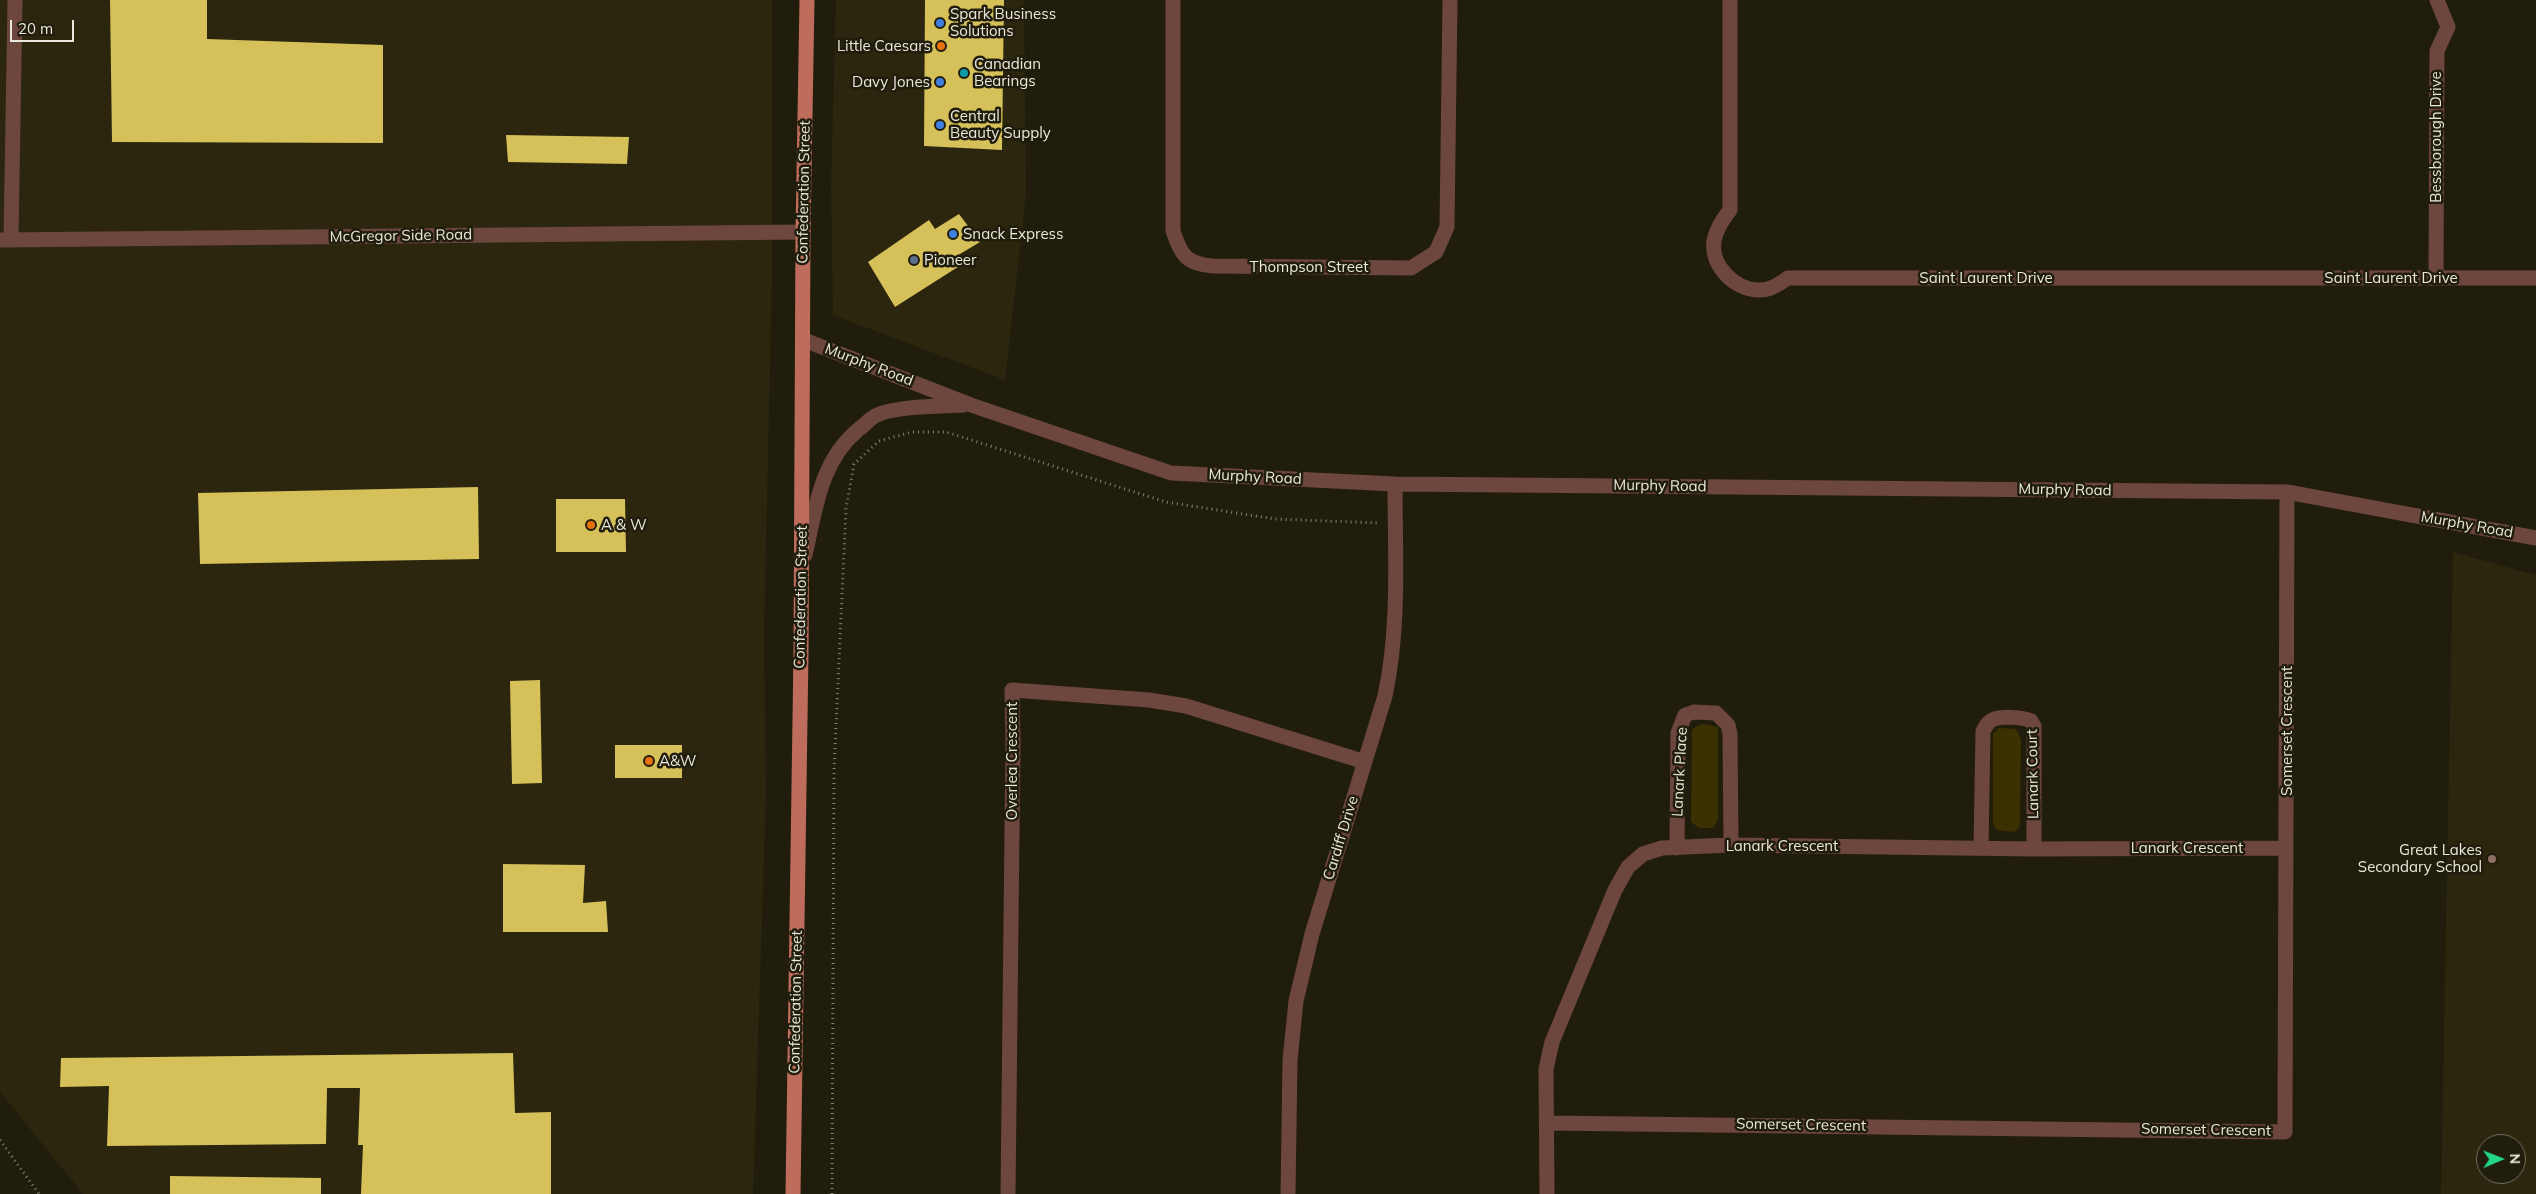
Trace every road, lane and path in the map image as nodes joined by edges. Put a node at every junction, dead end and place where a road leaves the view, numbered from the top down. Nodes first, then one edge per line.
1 (15, 0) edge
2 (807, 0) edge
3 (1173, 0) edge
4 (1450, 0) edge
5 (1730, 0) edge
6 (2437, 0) edge
7 (802, 232) junction
8 (5, 240) edge
9 (2436, 278) junction
10 (2536, 278) edge
11 (804, 340) junction
12 (971, 405) junction
13 (1395, 484) junction
14 (2287, 492) junction
15 (1395, 523) junction
16 (2536, 538) edge
17 (802, 566) junction
18 (1365, 762) junction
19 (1731, 845) junction
20 (1677, 848) junction
21 (1981, 848) junction
22 (2286, 848) junction
23 (2034, 849) junction
24 (1547, 1123) junction
25 (0, 1140) edge
26 (39, 1194) edge
27 (793, 1194) edge
28 (832, 1194) edge
29 (1008, 1194) edge
30 (1288, 1194) edge
31 (1547, 1194) edge

1 - 8 street
2 - 7 main road, Confederation Street
3 - 4 street, Thompson Street
5 - 9 street, Saint Laurent Drive
6 - 9 street, Bessborough Drive
7 - 8 street, McGregor Side Road
7 - 11 main road, Confederation Street
9 - 10 street, Saint Laurent Drive
11 - 12 street, Murphy Road
11 - 17 main road, Confederation Street
12 - 13 street, Murphy Road
12 - 17 street
13 - 14 street, Murphy Road
13 - 15 street, Cardiff Drive
14 - 16 street, Murphy Road
14 - 22 street, Somerset Crescent
15 - 18 street, Cardiff Drive
15 - 28 path
17 - 27 main road, Confederation Street
18 - 29 street, Overlea Crescent
18 - 30 street, Cardiff Drive
19 - 20 street, Lanark Crescent
19 - 20 street, Lanark Place
19 - 21 street, Lanark Crescent
20 - 24 street, Lanark Crescent
21 - 23 street, Lanark Crescent
21 - 23 street, Lanark Court
22 - 23 street, Lanark Crescent
22 - 24 street, Somerset Crescent
24 - 31 street, Lanark Crescent
25 - 26 path

